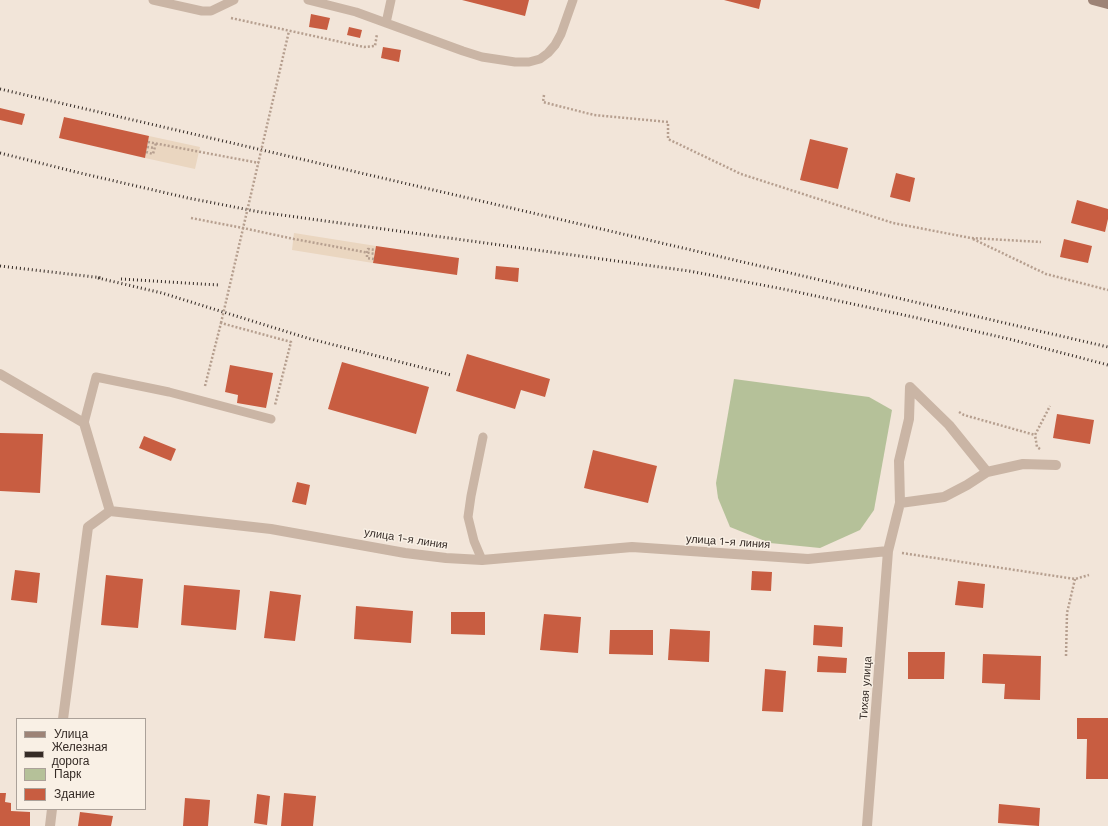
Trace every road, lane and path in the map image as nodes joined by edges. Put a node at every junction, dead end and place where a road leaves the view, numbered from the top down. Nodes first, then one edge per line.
1 (153, 0) edge
2 (234, 0) edge
3 (308, 0) edge
4 (390, 0) edge
5 (573, 0) edge
6 (1093, 0) edge
7 (341, 4) edge
8 (1108, 4) edge
9 (229, 18) dead end
10 (382, 21) junction
11 (289, 31) junction
12 (544, 95) dead end
13 (148, 142) dead end
14 (156, 143) junction
15 (147, 147) dead end
16 (155, 148) junction
17 (146, 152) dead end
18 (259, 163) junction
19 (191, 218) dead end
20 (243, 228) junction
21 (971, 238) junction
22 (1041, 242) dead end
23 (375, 250) dead end
24 (367, 253) junction
25 (375, 254) dead end
26 (374, 258) dead end
27 (1108, 290) edge
28 (221, 323) junction
29 (0, 374) edge
30 (201, 400) junction
31 (1050, 406) dead end
32 (958, 411) dead end
33 (271, 419) joint
34 (84, 423) junction
35 (1035, 435) junction
36 (483, 437) dead end
37 (1056, 465) joint
38 (987, 472) junction
39 (900, 503) junction
40 (110, 511) junction
41 (888, 551) junction
42 (482, 560) junction
43 (1089, 575) dead end
44 (1075, 579) junction
45 (1066, 656) dead end
46 (63, 718) edge
47 (52, 810) edge
48 (50, 826) edge
49 (867, 826) edge

1 - 2 lane
3 - 7 lane
4 - 10 lane
5 - 10 lane
6 - 8 main road
7 - 10 lane
9 - 11 path
10 - 11 path
11 - 18 path, bridge
12 - 21 path
13 - 14 path
14 - 16 path
14 - 18 path
15 - 16 path
16 - 17 path
18 - 20 path, bridge
19 - 20 path
20 - 24 path
20 - 28 path, bridge
21 - 22 path
21 - 27 path
23 - 24 path
24 - 25 path
24 - 26 path
28 - 30 path
28 - 33 path
29 - 34 street
30 - 33 lane
30 - 34 lane
31 - 35 path
32 - 35 path
34 - 40 street
35 - 37 path
36 - 42 lane
37 - 38 street
38 - 39 street
38 - 39 street, Тихая улица
39 - 41 street, Тихая улица
40 - 42 street, улица 1-я линия
40 - 46 street
41 - 42 street, улица 1-я линия
41 - 44 path
41 - 49 street, Тихая улица
43 - 44 path
44 - 45 path
47 - 48 street

